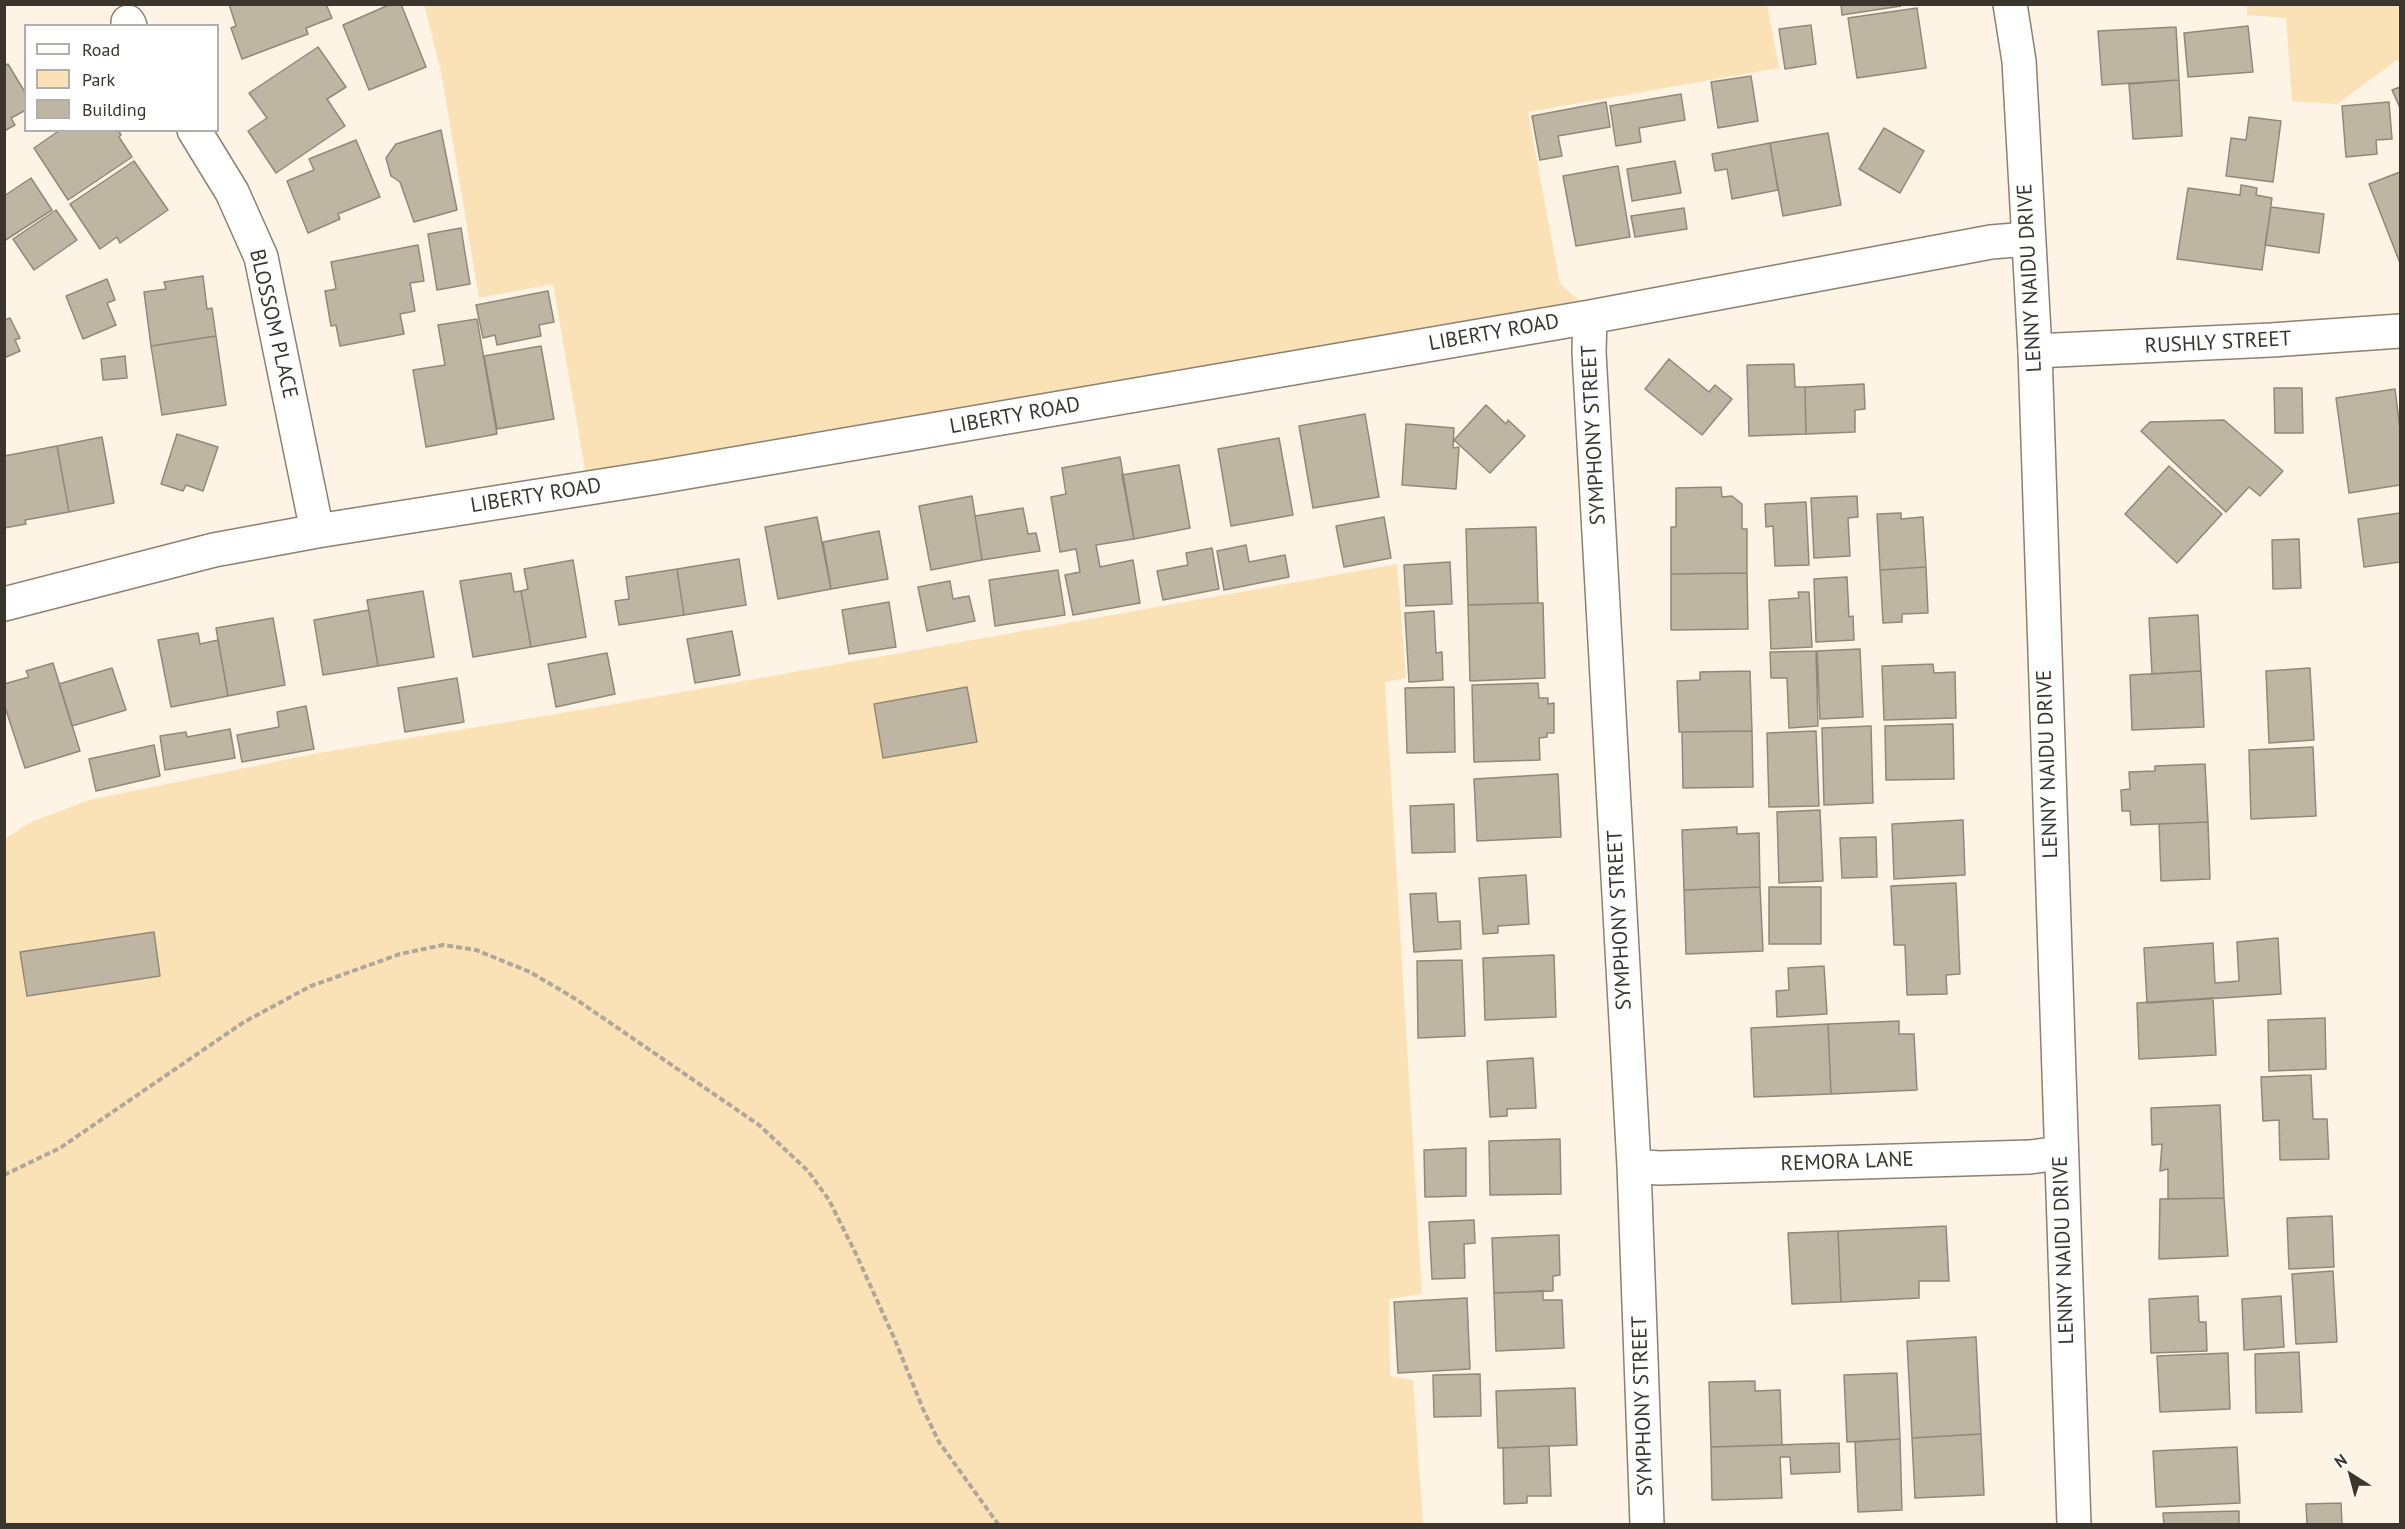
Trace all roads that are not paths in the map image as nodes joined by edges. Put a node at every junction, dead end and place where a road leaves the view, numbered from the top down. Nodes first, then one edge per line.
1 (2010, 4) edge
2 (195, 132) edge
3 (2028, 239) junction
4 (1590, 317) junction
5 (2400, 331) edge
6 (2035, 351) junction
7 (317, 531) junction
8 (4, 604) edge
9 (2060, 1153) junction
10 (1634, 1166) junction
11 (1647, 1524) edge
12 (2074, 1524) edge

1 - 3 street, LENNY NAIDU DRIVE
2 - 7 street, BLOSSOM PLACE
3 - 4 street, LIBERTY ROAD
3 - 6 street, LENNY NAIDU DRIVE
4 - 7 street, LIBERTY ROAD
4 - 10 street, SYMPHONY STREET
5 - 6 street, RUSHLY STREET
6 - 9 street, LENNY NAIDU DRIVE
7 - 8 street, LIBERTY ROAD
9 - 10 street, REMORA LANE
9 - 12 street, LENNY NAIDU DRIVE
10 - 11 street, SYMPHONY STREET

